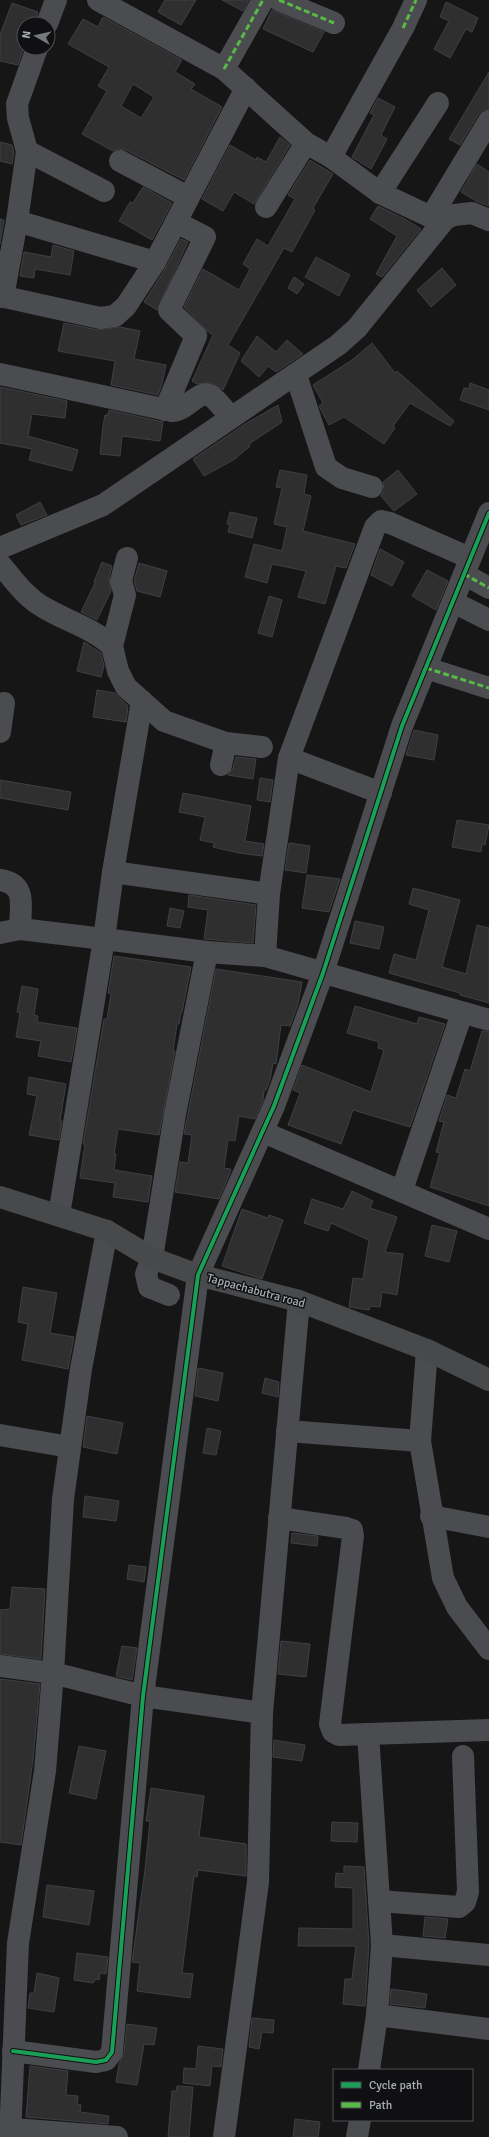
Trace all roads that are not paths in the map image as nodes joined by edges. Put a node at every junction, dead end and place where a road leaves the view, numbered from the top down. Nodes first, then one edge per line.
1 (56, 0) edge
2 (98, 0) edge
3 (263, 0) edge
4 (279, 0) edge
5 (416, 0) edge
6 (50, 16) edge
7 (334, 22) dead end
8 (34, 56) edge
9 (224, 69) junction
10 (246, 88) junction
11 (438, 103) dead end
12 (489, 121) edge
13 (306, 143) junction
14 (27, 151) junction
15 (331, 157) junction
16 (120, 160) dead end
17 (104, 191) dead end
18 (380, 193) junction
19 (188, 197) junction
20 (266, 207) dead end
21 (438, 218) junction
22 (489, 220) edge
23 (17, 222) junction
24 (176, 222) junction
25 (155, 262) junction
26 (2, 297) edge
27 (0, 374) edge
28 (296, 375) junction
29 (165, 410) junction
30 (231, 417) junction
31 (372, 487) dead end
32 (489, 513) edge
33 (0, 548) edge
34 (127, 558) dead end
35 (0, 564) edge
36 (467, 566) junction
37 (489, 588) edge
38 (453, 602) junction
39 (489, 620) edge
40 (112, 646) junction
41 (426, 668) junction
42 (489, 688) edge
43 (142, 701) junction
44 (4, 703) dead end
45 (0, 732) edge
46 (226, 743) junction
47 (262, 747) dead end
48 (289, 758) junction
49 (221, 765) dead end
50 (381, 793) junction
51 (113, 872) junction
52 (0, 880) edge
53 (269, 894) junction
54 (10, 931) edge
55 (104, 939) junction
56 (207, 952) junction
57 (266, 956) junction
58 (323, 973) junction
59 (462, 1013) junction
60 (489, 1020) edge
61 (263, 1132) junction
62 (402, 1190) junction
63 (0, 1197) edge
64 (59, 1214) junction
65 (489, 1229) edge
66 (107, 1231) junction
67 (152, 1258) junction
68 (198, 1275) junction
69 (169, 1295) dead end
70 (299, 1301) junction
71 (427, 1350) junction
72 (489, 1380) edge
73 (287, 1431) junction
74 (0, 1435) edge
75 (420, 1441) junction
76 (70, 1447) junction
77 (431, 1516) junction
78 (279, 1518) junction
79 (489, 1527) edge
80 (489, 1649) edge
81 (0, 1666) edge
82 (53, 1672) junction
83 (143, 1696) junction
84 (262, 1713) junction
85 (489, 1730) edge
86 (368, 1734) junction
87 (463, 1756) dead end
88 (379, 1901) junction
89 (382, 1945) junction
90 (489, 1955) edge
91 (377, 2015) junction
92 (7, 2016) edge
93 (489, 2030) edge
94 (13, 2051) junction
95 (369, 2069) edge
96 (360, 2121) edge
97 (7, 2131) edge
98 (61, 2135) edge
99 (117, 2137) edge
100 (224, 2137) edge
101 (357, 2137) edge

1 - 6 street
2 - 9 street
3 - 9 street
4 - 7 street
5 - 15 street
8 - 14 street
9 - 10 street
10 - 13 street
10 - 19 street
11 - 18 street
12 - 21 street
13 - 15 street
13 - 20 street
14 - 17 street
14 - 23 street
15 - 18 street
16 - 19 street
18 - 21 street
19 - 24 street
21 - 22 street
21 - 28 street
23 - 25 street
23 - 26 street
24 - 25 street
24 - 29 street
25 - 26 street
27 - 29 street
28 - 30 street
28 - 31 street
29 - 30 street
30 - 33 street
32 - 36 street
34 - 40 street
35 - 40 street
36 - 37 street
36 - 38 street
36 - 48 street
38 - 39 street
38 - 41 street
40 - 43 street
41 - 42 street
41 - 50 street
43 - 46 street
43 - 51 street
44 - 45 street
46 - 47 street
46 - 49 street
48 - 50 street
48 - 53 street
50 - 58 street
51 - 53 street
51 - 55 street
52 - 54 street
53 - 57 street
54 - 55 street
55 - 56 street
55 - 64 street
56 - 57 street
56 - 67 street
57 - 58 street
58 - 59 street
58 - 61 street
59 - 60 street
59 - 62 street
61 - 62 street
61 - 68 street
62 - 65 street
63 - 64 main road, Tappachabutra road
64 - 66 main road, Tappachabutra road
66 - 67 main road, Tappachabutra road
66 - 76 street
67 - 68 main road, Tappachabutra road
67 - 69 street
68 - 70 main road, Tappachabutra road
68 - 83 street
70 - 71 main road, Tappachabutra road
70 - 73 street
71 - 72 main road, Tappachabutra road
71 - 75 street
73 - 75 street
73 - 78 street
74 - 76 street
75 - 77 street
76 - 82 street
77 - 79 street
77 - 80 street
78 - 84 street
78 - 86 street
81 - 82 street
82 - 83 street
82 - 92 street
83 - 84 street
83 - 94 street
84 - 100 street
85 - 86 street
86 - 88 street
87 - 88 street
88 - 89 street
89 - 90 street
89 - 91 street
91 - 93 street
91 - 95 street
92 - 94 street
94 - 97 street
96 - 101 street
97 - 98 street
98 - 99 street

